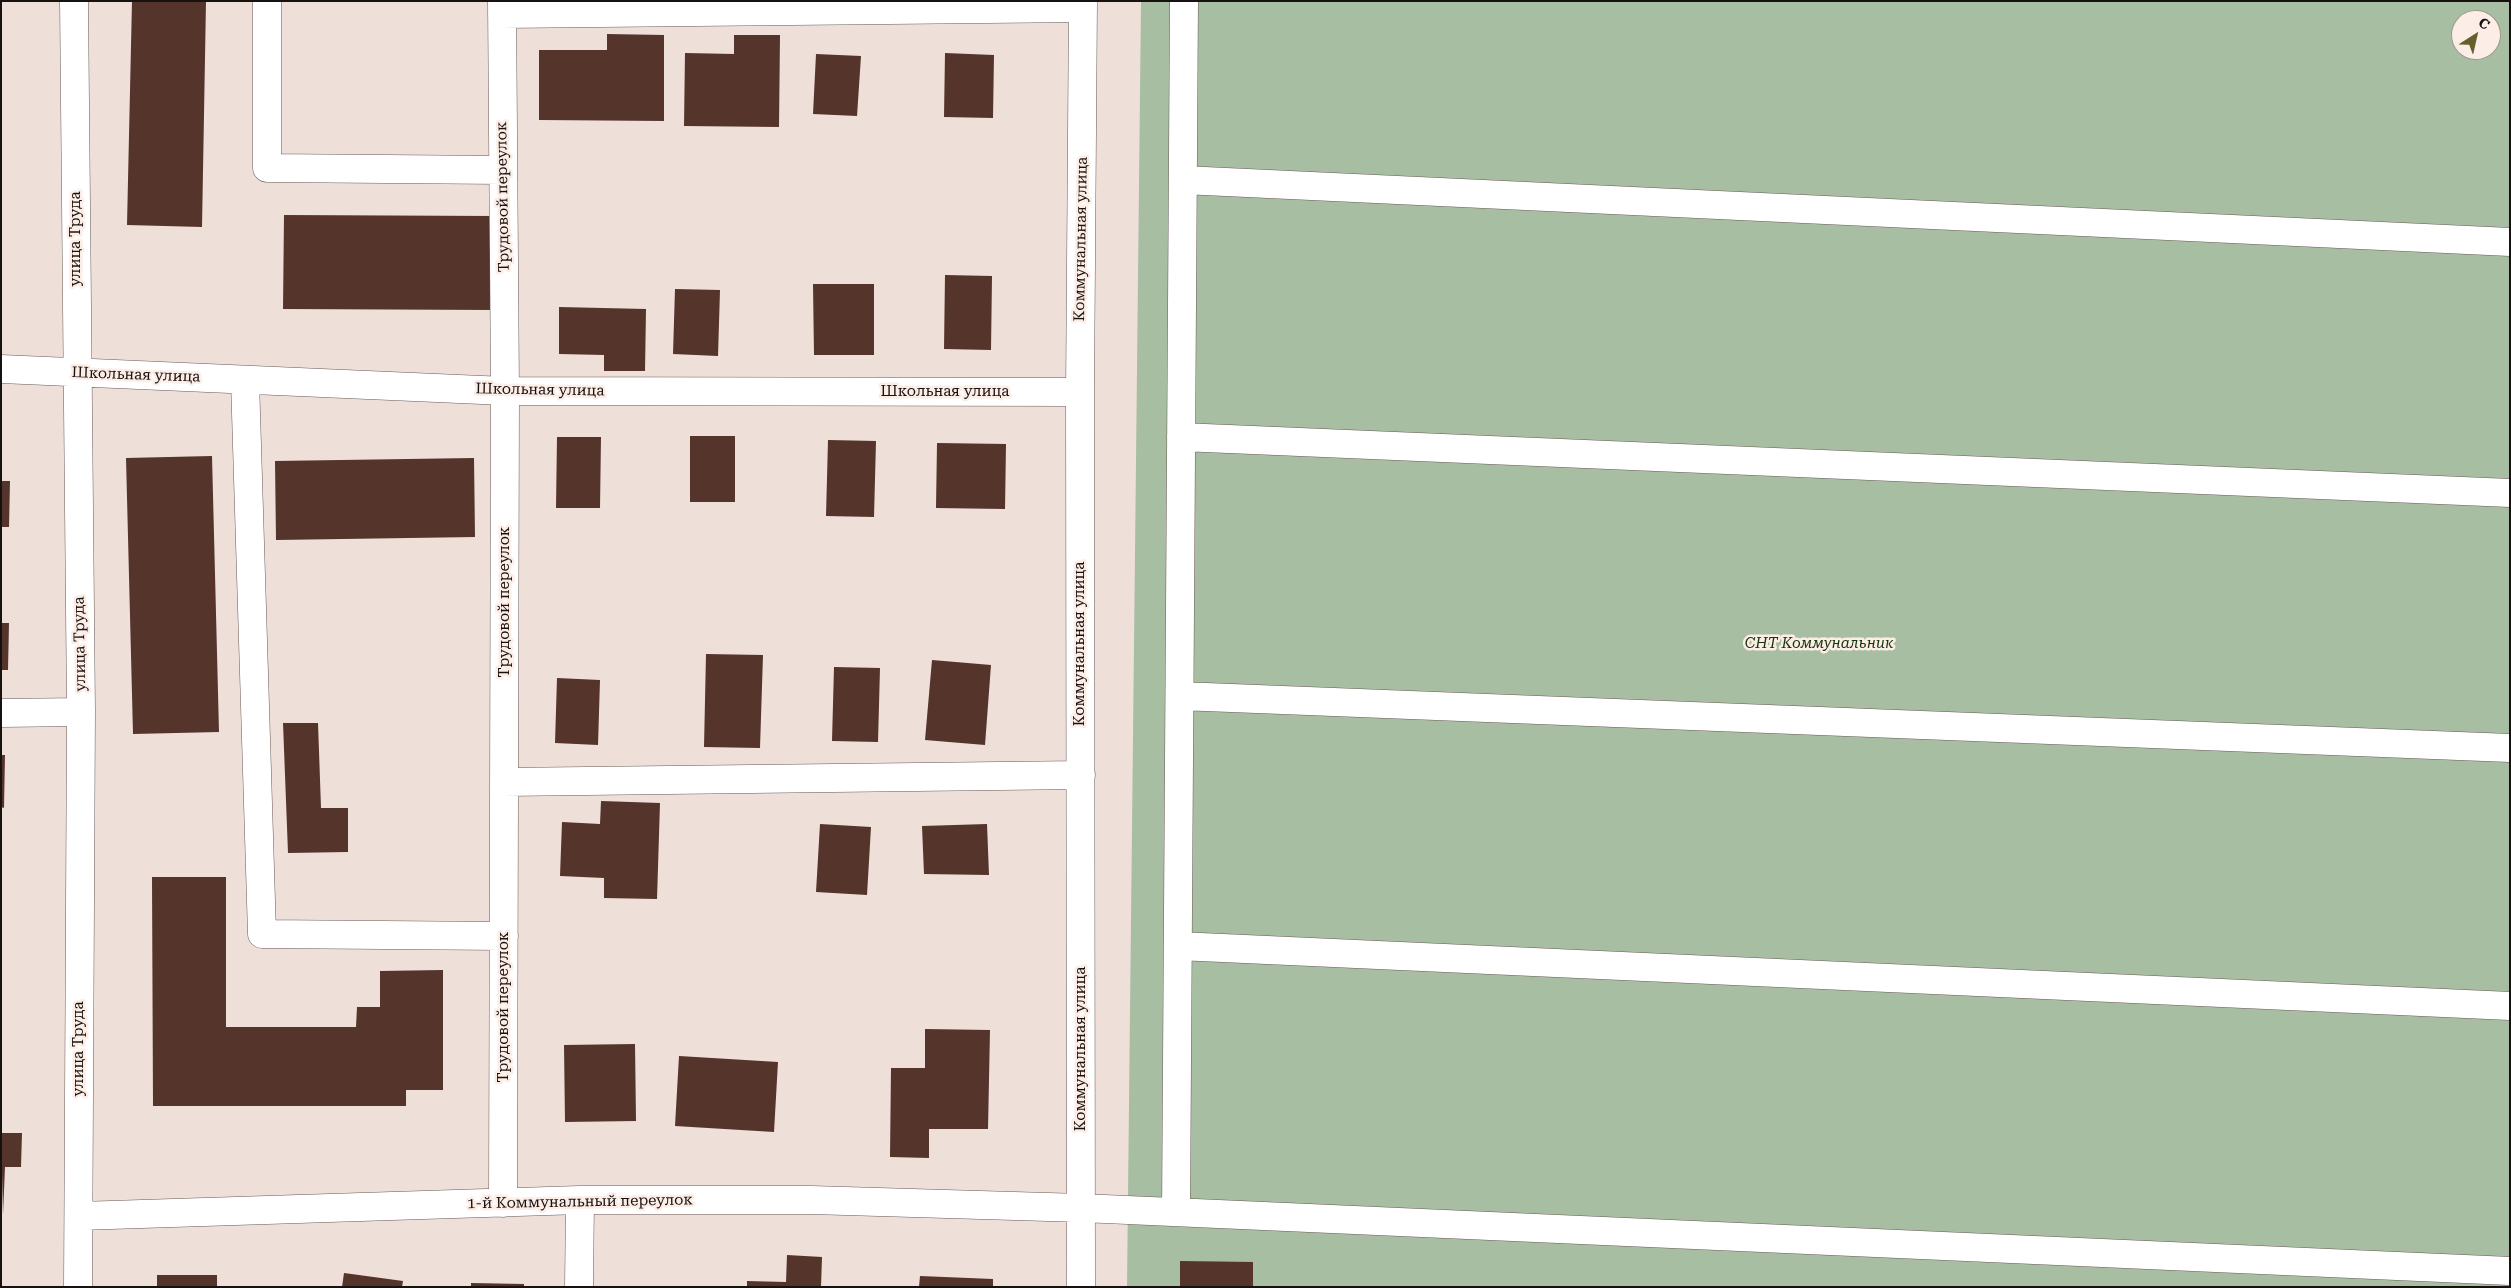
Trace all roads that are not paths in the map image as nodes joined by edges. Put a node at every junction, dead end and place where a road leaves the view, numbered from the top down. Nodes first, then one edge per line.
1 (74, 1) edge
2 (266, 1) edge
3 (1184, 1) edge
4 (1084, 5) edge
5 (502, 8) edge
6 (503, 170) junction
7 (1183, 180) junction
8 (2510, 242) edge
9 (1, 369) edge
10 (77, 372) junction
11 (244, 380) junction
12 (505, 391) junction
13 (1080, 392) junction
14 (1181, 437) junction
15 (2510, 493) edge
16 (1180, 696) junction
17 (81, 712) junction
18 (1, 714) edge
19 (2510, 748) edge
20 (1081, 774) junction
21 (504, 782) junction
22 (504, 936) junction
23 (1178, 946) junction
24 (2510, 1006) edge
25 (580, 1200) junction
26 (503, 1203) junction
27 (1082, 1208) junction
28 (1176, 1212) junction
29 (78, 1216) junction
30 (2510, 1271) edge
31 (78, 1287) edge
32 (579, 1287) edge
33 (1081, 1287) edge

1 - 10 street, улица Труда
2 - 6 street
3 - 7 street
4 - 5 street
4 - 13 street, Коммунальная улица
5 - 6 street, Трудовой переулок
6 - 12 street, Трудовой переулок
7 - 8 street
7 - 14 street
9 - 10 street, Школьная улица
10 - 11 street, Школьная улица
10 - 17 street, улица Труда
11 - 12 street, Школьная улица
11 - 22 street
12 - 13 street, Школьная улица
12 - 21 street, Трудовой переулок
13 - 20 street, Коммунальная улица
14 - 15 street
14 - 16 street
16 - 19 street
16 - 23 street
17 - 18 street
17 - 29 street, улица Труда
20 - 21 street
20 - 27 street, Коммунальная улица
21 - 22 street, Трудовой переулок
22 - 26 street, Трудовой переулок
23 - 24 street
23 - 28 street
25 - 26 street, 1-й Коммунальный переулок
25 - 27 street, 1-й Коммунальный переулок
25 - 32 street
26 - 29 street, 1-й Коммунальный переулок
27 - 28 street, 1-й Коммунальный переулок
27 - 33 street, Коммунальная улица
28 - 30 street, 1-й Коммунальный переулок
29 - 31 street, улица Труда

